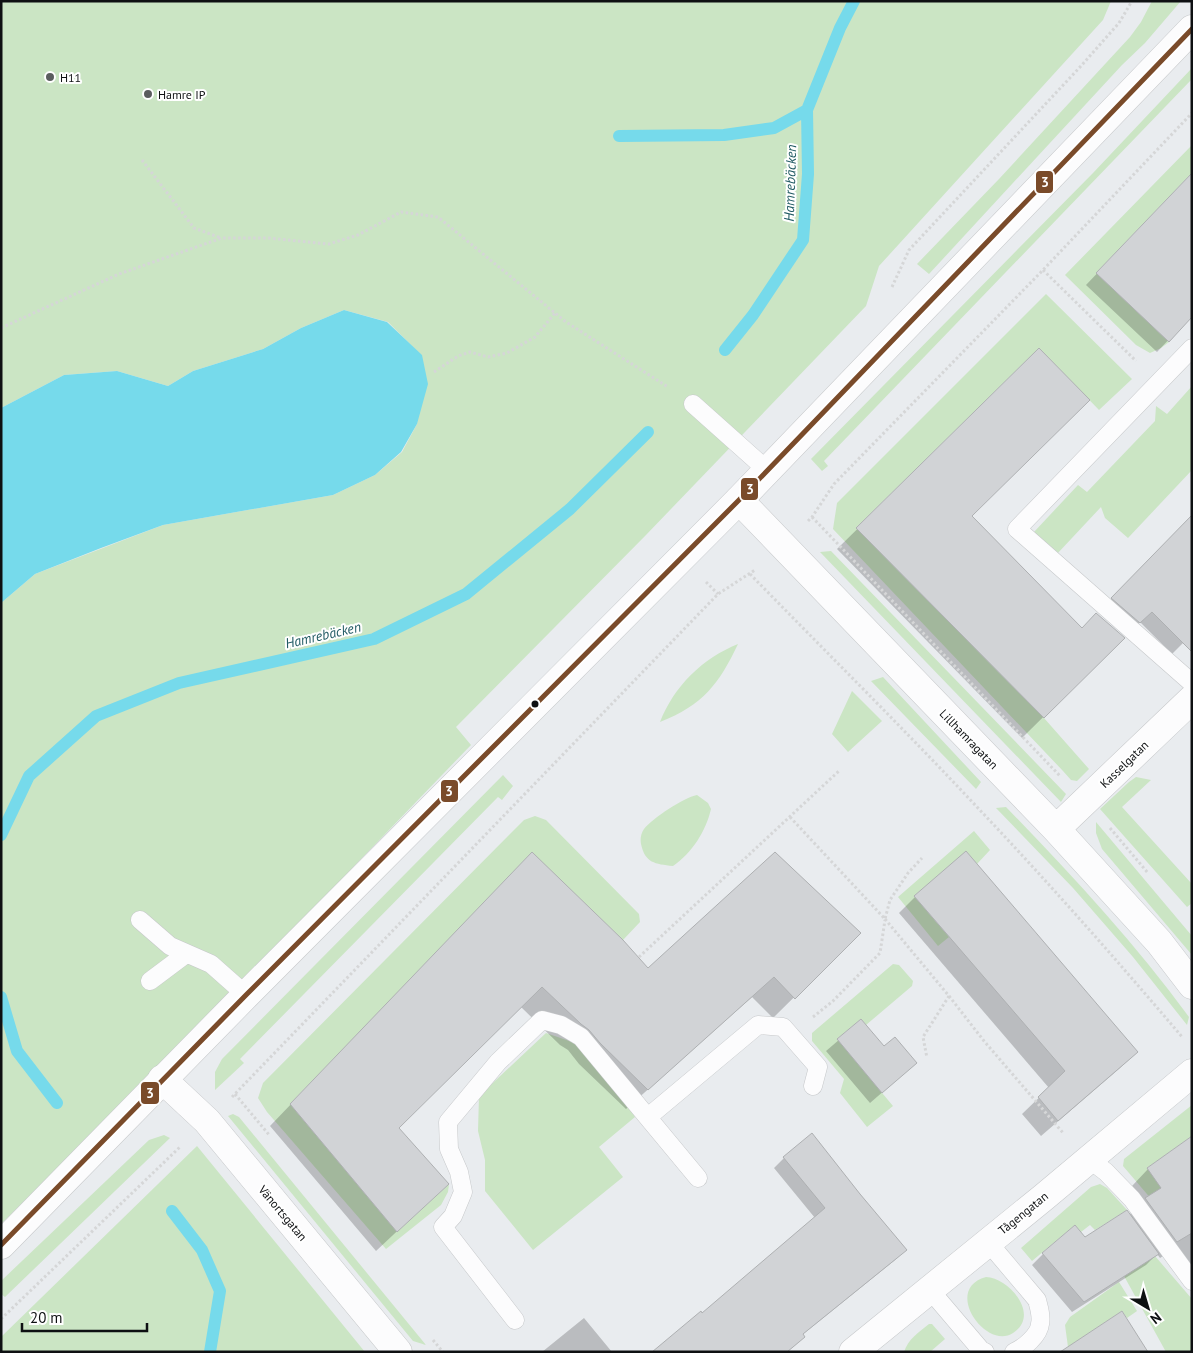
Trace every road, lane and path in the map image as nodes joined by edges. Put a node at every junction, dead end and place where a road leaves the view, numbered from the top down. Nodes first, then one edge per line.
1 (1192, 30) edge
2 (1192, 113) edge
3 (142, 160) dead end
4 (222, 238) junction
5 (1043, 270) junction
6 (555, 313) junction
7 (1, 328) edge
8 (1192, 348) edge
9 (434, 372) dead end
10 (1158, 383) junction
11 (693, 404) joint
12 (768, 470) junction
13 (739, 500) junction
14 (812, 517) junction
15 (783, 544) junction
16 (750, 574) junction
17 (1192, 683) edge
18 (1192, 699) edge
19 (840, 770) dead end
20 (1085, 802) junction
21 (790, 817) junction
22 (1056, 829) junction
23 (922, 858) dead end
24 (1150, 875) dead end
25 (885, 919) junction
26 (140, 920) dead end
27 (186, 954) junction
28 (639, 957) dead end
29 (150, 981) dead end
30 (1192, 985) edge
31 (246, 995) junction
32 (949, 996) junction
33 (791, 1036) junction
34 (1186, 1041) dead end
35 (927, 1058) dead end
36 (1192, 1072) edge
37 (162, 1080) junction
38 (813, 1086) dead end
39 (648, 1117) junction
40 (207, 1121) junction
41 (1089, 1159) junction
42 (698, 1178) dead end
43 (988, 1242) junction
44 (1, 1245) edge
45 (1192, 1281) edge
46 (930, 1290) junction
47 (1, 1319) edge
48 (515, 1320) dead end
49 (398, 1352) edge
50 (853, 1352) edge
51 (985, 1352) edge
52 (1014, 1352) edge

1 - 12 street
2 - 5 path
3 - 4 path
4 - 6 path
4 - 7 path
5 - 10 path
5 - 14 path
6 - 9 path
6 - 11 path
8 - 10 lane
10 - 17 lane
11 - 12 lane
12 - 13 street
13 - 15 street, Lillhamragatan
13 - 31 street
14 - 15 path
14 - 20 path
15 - 16 path
15 - 22 street, Lillhamragatan
16 - 34 path
16 - 40 path
18 - 20 street, Kasselgatan
19 - 21 path
20 - 22 street, Kasselgatan
20 - 24 path
21 - 25 path
21 - 28 path
22 - 30 street, Lillhamragatan
23 - 25 path
25 - 32 path
25 - 33 path
26 - 27 lane
27 - 29 lane
27 - 31 lane
31 - 37 street
32 - 35 path
32 - 41 path
33 - 38 lane
33 - 39 lane
36 - 41 street, Tågengatan
37 - 40 street, Vänortsgatan
37 - 44 street
39 - 42 lane
39 - 48 lane
40 - 47 path
40 - 49 street, Vänortsgatan
41 - 43 street, Tågengatan
41 - 45 lane
43 - 46 street, Tågengatan
43 - 52 lane
46 - 50 street, Tågengatan
46 - 51 lane

